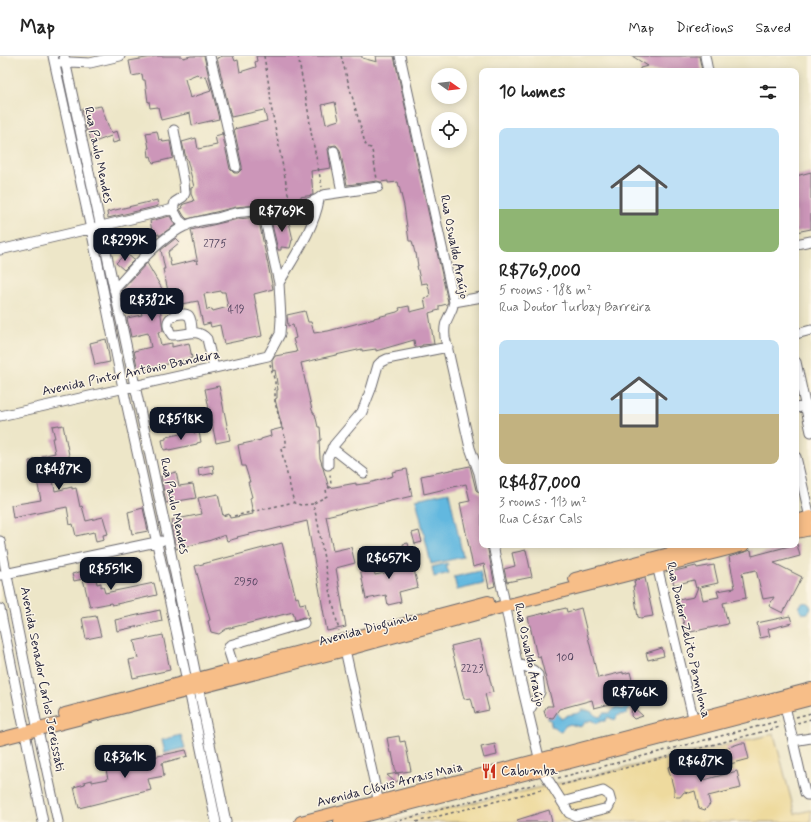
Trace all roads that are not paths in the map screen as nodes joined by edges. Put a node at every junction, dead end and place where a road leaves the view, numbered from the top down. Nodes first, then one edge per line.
1 (120, 56) edge
2 (210, 56) edge
3 (400, 56) edge
4 (705, 56) edge
5 (64, 59) edge
6 (54, 60) edge
7 (707, 68) edge
8 (174, 130) dead end
9 (84, 148) junction
10 (74, 150) junction
11 (334, 151) dead end
12 (236, 167) dead end
13 (378, 187) road end
14 (342, 192) junction
15 (321, 197) junction
16 (172, 209) junction
17 (263, 211) junction
18 (100, 226) junction
19 (186, 226) junction
20 (90, 229) junction
21 (811, 241) edge
22 (799, 243) edge
23 (0, 250) edge
24 (106, 257) junction
25 (97, 260) junction
26 (278, 282) junction
27 (114, 290) junction
28 (479, 298) edge
29 (454, 302) junction
30 (811, 330) edge
31 (123, 332) junction
32 (192, 332) dead end
33 (112, 333) junction
34 (799, 333) edge
35 (448, 347) junction
36 (214, 368) junction
37 (799, 373) edge
38 (135, 386) junction
39 (122, 388) junction
40 (808, 406) edge
41 (0, 416) edge
42 (811, 432) edge
43 (332, 448) junction
44 (328, 465) road end
45 (479, 468) edge
46 (799, 470) edge
47 (364, 473) dead end
48 (799, 520) edge
49 (811, 522) edge
50 (799, 530) edge
51 (168, 540) junction
52 (0, 541) edge
53 (156, 542) junction
54 (494, 548) edge
55 (695, 548) edge
56 (728, 548) edge
57 (656, 562) junction
58 (4, 575) edge
59 (504, 602) junction
60 (0, 608) edge
61 (304, 623) dead end
62 (186, 626) junction
63 (175, 628) junction
64 (343, 644) junction
65 (517, 663) junction
66 (235, 673) junction
67 (193, 685) junction
68 (811, 689) edge
69 (811, 699) edge
70 (785, 706) junction
71 (528, 713) junction
72 (695, 724) junction
73 (37, 726) junction
74 (23, 729) junction
75 (0, 731) edge
76 (811, 738) edge
77 (0, 739) edge
78 (793, 741) junction
79 (541, 765) junction
80 (811, 795) edge
81 (562, 802) junction
82 (380, 807) junction
83 (43, 822) edge
84 (58, 822) edge
85 (216, 822) edge
86 (226, 822) edge
87 (301, 822) edge
88 (340, 822) edge

1 - 5 street
2 - 12 street
3 - 29 street, Rua Oswaldo Araújo
4 - 7 street
5 - 6 street
5 - 9 street, Rua Paulo Mendes
6 - 10 street, Rua Paulo Mendes
8 - 16 street
9 - 10 street
9 - 18 street, Rua Paulo Mendes
10 - 20 street, Rua Paulo Mendes
11 - 14 street
13 - 14 street
14 - 15 street
15 - 17 street
15 - 26 street
16 - 18 street
16 - 19 street
17 - 19 street
17 - 26 street
18 - 20 street
18 - 24 street, Rua Paulo Mendes
19 - 27 street
20 - 23 street
20 - 25 street, Rua Paulo Mendes
21 - 22 street
24 - 25 street
24 - 27 street, Rua Paulo Mendes
25 - 33 street, Rua Paulo Mendes
26 - 36 street, Avenida Pintor Antônio Bandeira
27 - 31 street, Rua Paulo Mendes
28 - 29 street
29 - 35 street, Rua Oswaldo Araújo
30 - 34 street
31 - 33 street
31 - 38 street, Rua Paulo Mendes
32 - 36 street
33 - 39 street, Rua Paulo Mendes
35 - 43 street
35 - 45 street, Rua Oswaldo Araújo
36 - 38 street, Avenida Pintor Antônio Bandeira
37 - 40 street
38 - 39 street, Avenida Pintor Antônio Bandeira
38 - 51 street, Rua Paulo Mendes
39 - 41 street, Avenida Pintor Antônio Bandeira
39 - 53 street, Rua Paulo Mendes
40 - 42 street
43 - 44 street
43 - 47 street
46 - 49 street
48 - 49 main road
49 - 50 main road
51 - 53 street
51 - 62 street, Rua Paulo Mendes
52 - 58 street, Avenida Senador Carlos Jereissati
53 - 58 street
53 - 63 street, Rua Paulo Mendes
54 - 59 street, Rua Oswaldo Araújo
55 - 57 main road, Avenida Dioguinho
56 - 57 main road, Avenida Dioguinho
57 - 59 main road, Avenida Dioguinho
57 - 72 street, Rua Doutor Zelito Pamplona
58 - 73 street, Avenida Senador Carlos Jereissati
59 - 64 main road, Avenida Dioguinho
59 - 65 street, Rua Oswaldo Araújo
60 - 74 street, Avenida Senador Carlos Jereissati
61 - 66 street
62 - 63 street
62 - 67 street, Rua Paulo Mendes
63 - 67 street, Rua Paulo Mendes
64 - 66 main road, Avenida Dioguinho
64 - 82 street
65 - 71 street, Rua Oswaldo Araújo
65 - 71 street
66 - 67 main road, Avenida Dioguinho
67 - 73 main road, Avenida Dioguinho
67 - 85 street, Rua Paulo Mendes
67 - 86 street, Rua Paulo Mendes
68 - 72 main road, Avenida Clóvis Arrais Maia
69 - 70 main road, Avenida Clóvis Arrais Maia
70 - 72 main road, Avenida Clóvis Arrais Maia
70 - 78 street
71 - 79 street, Rua Oswaldo Araújo
72 - 79 main road, Avenida Clóvis Arrais Maia
73 - 74 main road, Avenida Dioguinho
73 - 84 street, Avenida Senador Carlos Jereissati
74 - 75 main road, Avenida Dioguinho
74 - 77 main road, Avenida Dioguinho
74 - 83 street, Avenida Senador Carlos Jereissati
76 - 78 street
78 - 80 street
79 - 81 street, Rua Oswaldo Araújo
79 - 82 main road, Avenida Clóvis Arrais Maia
81 - 81 street, Rua Oswaldo Araújo
82 - 87 main road, Avenida Clóvis Arrais Maia
82 - 88 main road, Avenida Clóvis Arrais Maia

